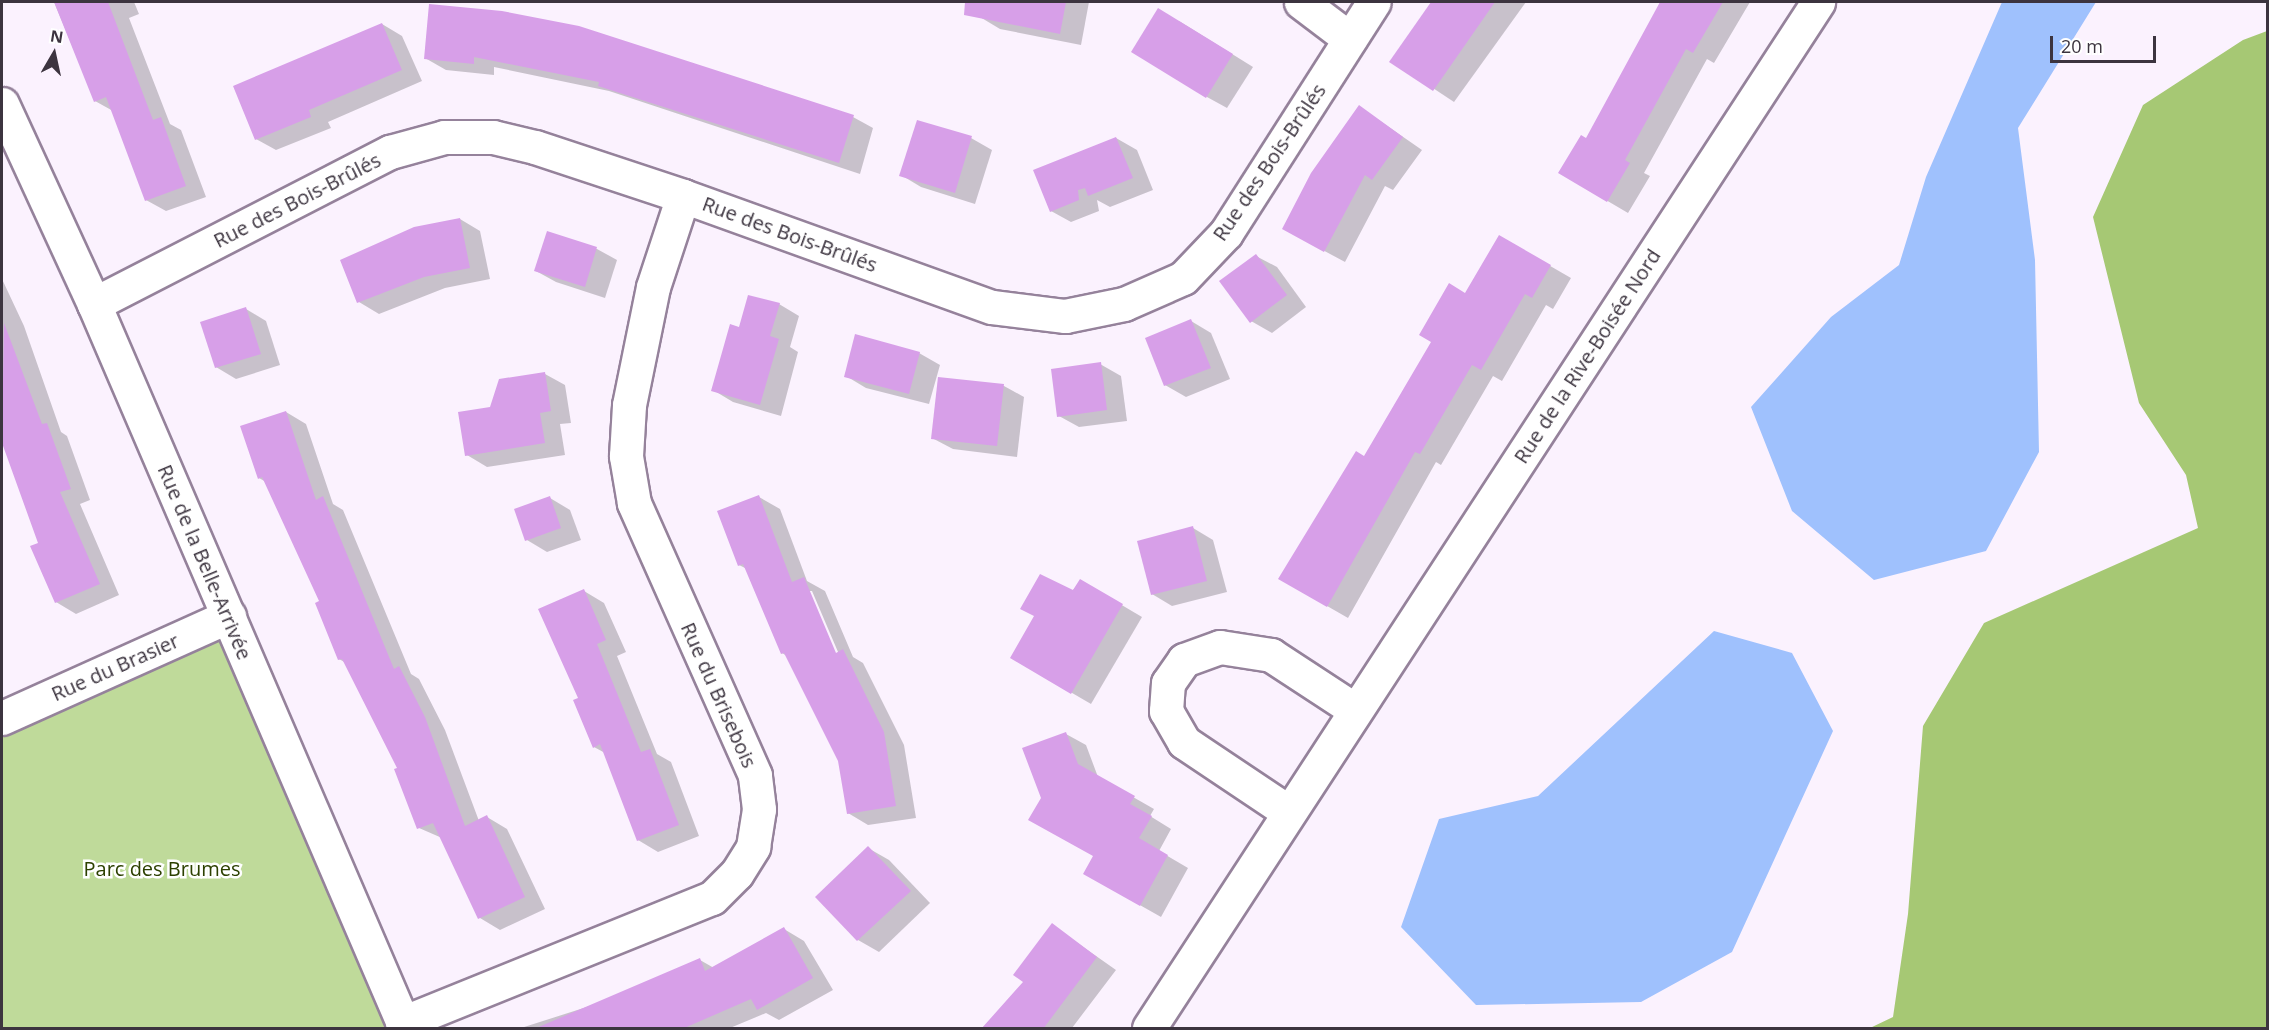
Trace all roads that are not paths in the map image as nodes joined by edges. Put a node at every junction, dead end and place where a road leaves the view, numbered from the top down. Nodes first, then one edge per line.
1 (1301, 2) edge
2 (1374, 2) edge
3 (1818, 2) edge
4 (1350, 39) junction
5 (2, 104) edge
6 (683, 196) junction
7 (94, 304) junction
8 (229, 616) junction
9 (1355, 710) junction
10 (2, 718) edge
11 (1287, 811) junction
12 (404, 1026) edge
13 (1149, 1029) edge

1 - 4 street
2 - 4 street, Rue des Bois-Brûlés
3 - 9 street, Rue de la Rive-Boisée Nord
4 - 6 street, Rue des Bois-Brûlés
5 - 7 street, Rue de la Belle-Arrivée
6 - 7 street, Rue des Bois-Brûlés
6 - 12 street, Rue du Brisebois
7 - 8 street, Rue de la Belle-Arrivée
8 - 10 street, Rue du Brasier
8 - 12 street, Rue de la Belle-Arrivée
9 - 11 street, Rue de la Rive-Boisée Nord
9 - 11 street
11 - 13 street, Rue de la Rive-Boisée Nord

